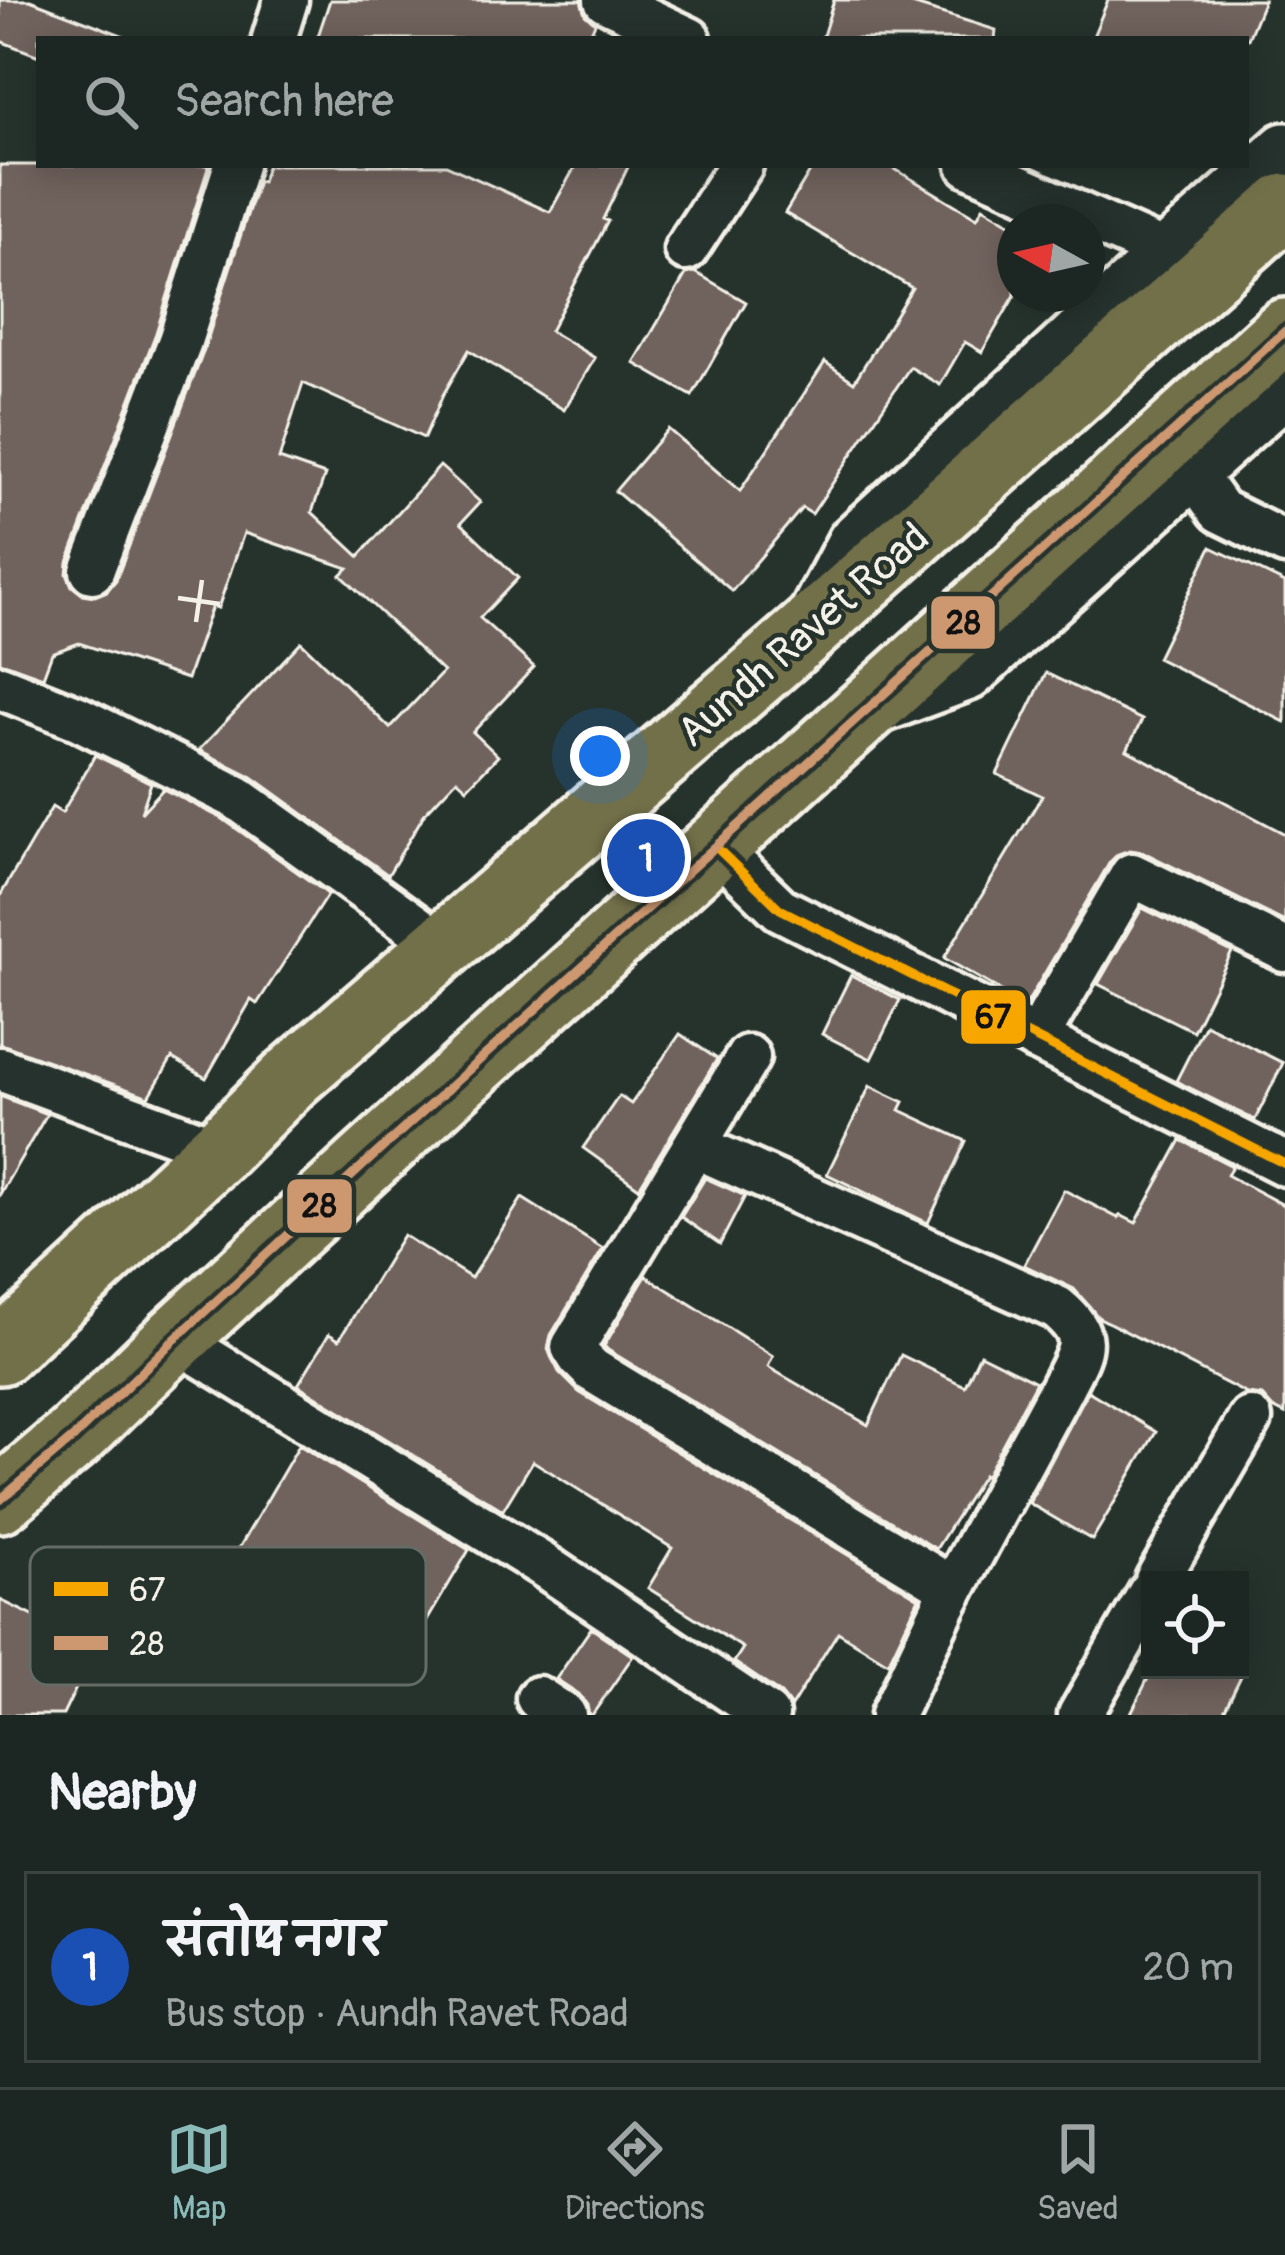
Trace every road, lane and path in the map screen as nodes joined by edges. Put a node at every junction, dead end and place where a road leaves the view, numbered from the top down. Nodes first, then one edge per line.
1 (286, 0) edge
2 (606, 0) edge
3 (275, 36) edge
4 (683, 36) edge
5 (1285, 149) edge
6 (235, 168) edge
7 (740, 168) edge
8 (976, 168) edge
9 (1285, 206) edge
10 (686, 250) dead end
11 (1167, 253) junction
12 (1285, 331) edge
13 (1285, 389) edge
14 (1192, 472) junction
15 (1285, 542) edge
16 (92, 571) dead end
17 (806, 632) junction
18 (0, 687) edge
19 (864, 712) junction
20 (717, 848) junction
21 (443, 946) junction
22 (1285, 950) edge
23 (1036, 1039) junction
24 (748, 1057) dead end
25 (0, 1070) edge
26 (694, 1146) junction
27 (219, 1150) junction
28 (1285, 1164) edge
29 (175, 1339) junction
30 (0, 1352) edge
31 (1250, 1419) dead end
32 (0, 1500) edge
33 (1162, 1571) edge
34 (953, 1589) junction
35 (1141, 1609) edge
36 (767, 1715) edge
37 (892, 1715) edge
38 (1080, 1715) edge

1 - 3 street
2 - 4 street
5 - 11 street
6 - 16 street
7 - 10 street
8 - 11 street
9 - 17 main road, Aundh Ravet Road
11 - 17 street
12 - 19 main road
13 - 14 street
14 - 15 street
14 - 19 street
17 - 21 main road, Aundh Ravet Road
18 - 21 street
19 - 20 main road
20 - 23 street
20 - 29 main road
21 - 27 main road, Aundh Ravet Road
22 - 23 street
23 - 28 street
24 - 26 street
25 - 27 street
26 - 34 street
26 - 34 street
27 - 30 main road, Aundh Ravet Road
29 - 32 main road
29 - 36 street
31 - 33 street
34 - 37 street
35 - 38 street

